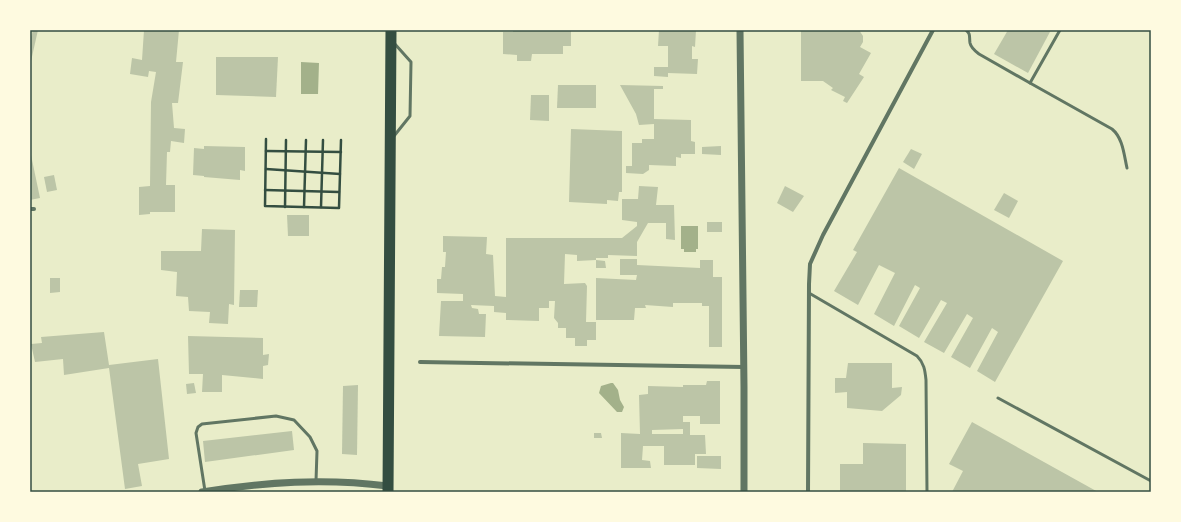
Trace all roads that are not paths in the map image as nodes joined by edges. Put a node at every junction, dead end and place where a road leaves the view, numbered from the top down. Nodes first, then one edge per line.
1 (740, 30) edge
2 (933, 30) edge
3 (966, 30) edge
4 (1060, 30) edge
5 (391, 35) edge
6 (1030, 83) junction
7 (390, 140) junction
8 (1127, 168) dead end
9 (809, 293) junction
10 (420, 362) dead end
11 (744, 366) junction
12 (998, 398) dead end
13 (316, 481) junction
14 (1151, 481) edge
15 (388, 489) edge
16 (202, 492) edge
17 (205, 492) edge
18 (744, 492) edge
19 (808, 492) edge
20 (927, 492) edge

1 - 11 street
2 - 9 street
3 - 6 lane
4 - 6 lane
5 - 7 highway
5 - 7 lane
6 - 8 lane
7 - 15 highway
9 - 19 street
9 - 20 lane
10 - 11 street
11 - 18 street
12 - 14 lane
13 - 15 street
13 - 17 street
13 - 17 lane
16 - 17 street

